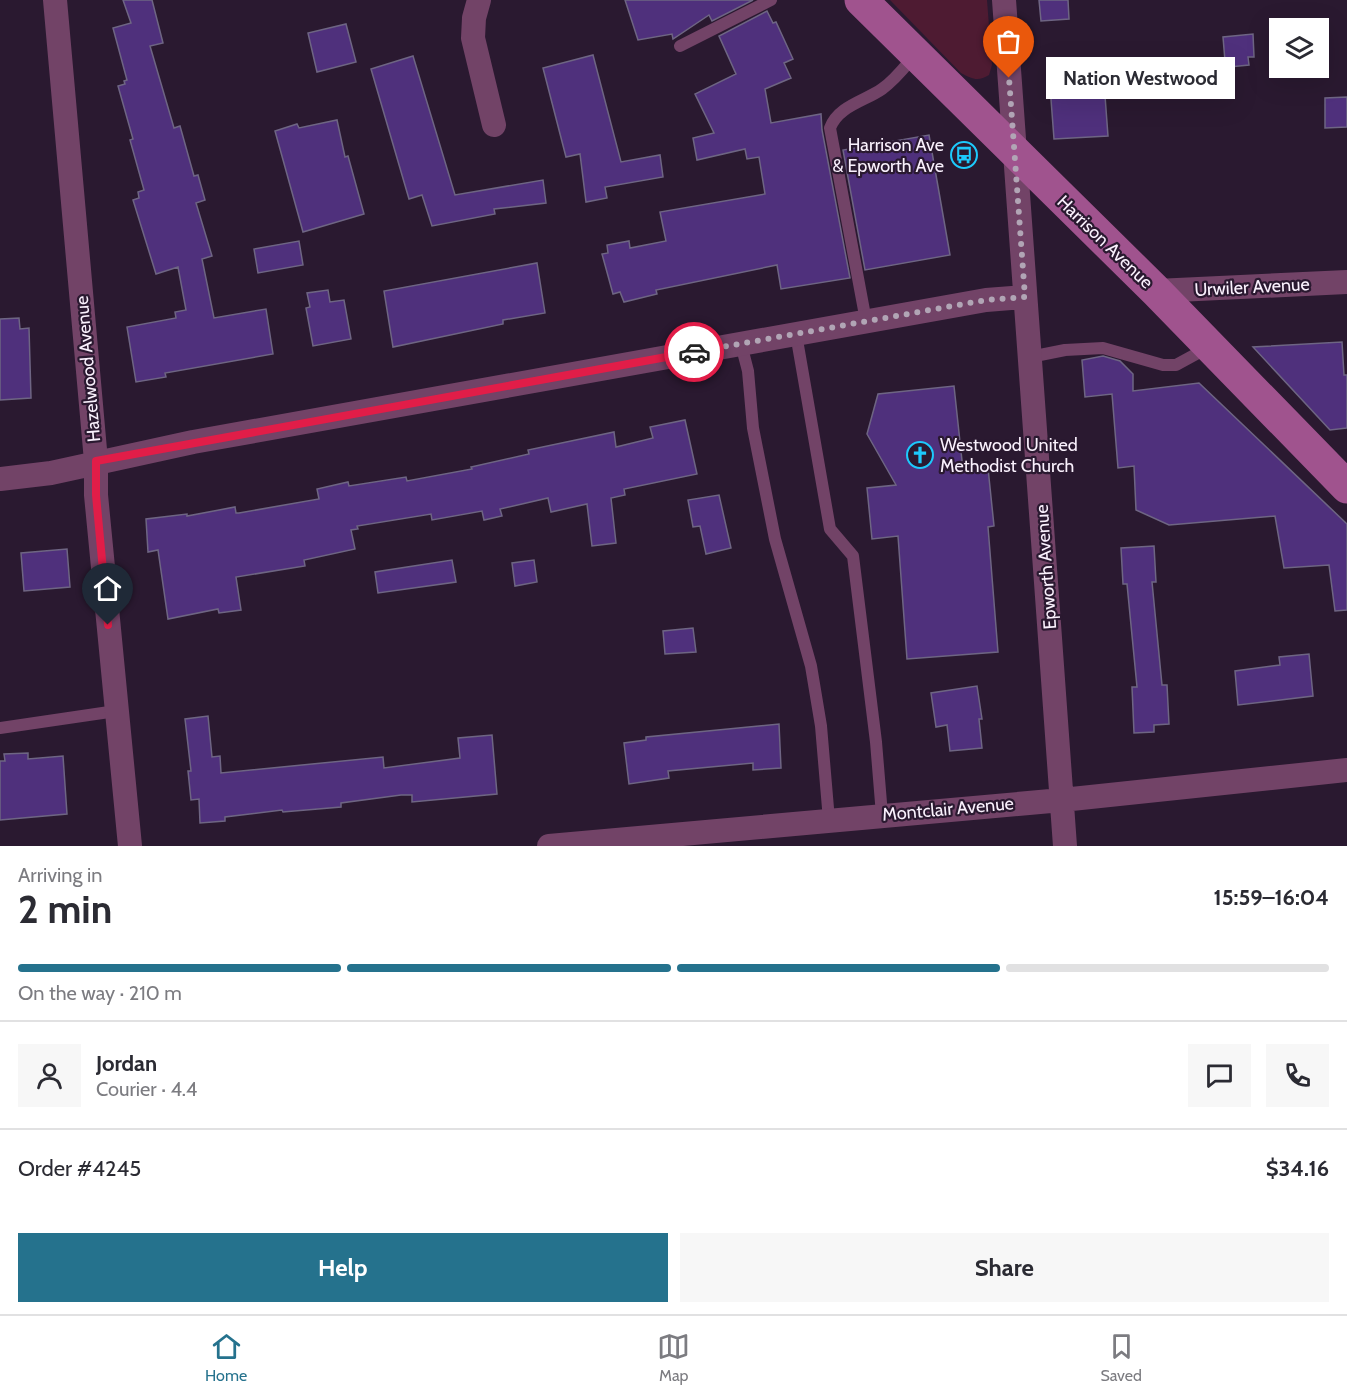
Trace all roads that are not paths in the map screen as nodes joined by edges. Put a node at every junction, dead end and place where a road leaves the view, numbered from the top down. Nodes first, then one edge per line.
1 (55, 0) edge
2 (479, 0) edge
3 (771, 0) edge
4 (861, 0) edge
5 (1004, 0) edge
6 (680, 46) dead end
7 (915, 55) junction
8 (494, 125) dead end
9 (1014, 154) junction
10 (1347, 282) edge
11 (1156, 291) junction
12 (1025, 297) junction
13 (866, 321) junction
14 (796, 334) junction
15 (741, 344) junction
16 (1210, 347) junction
17 (1030, 357) junction
18 (96, 461) junction
19 (0, 479) edge
20 (1347, 487) edge
21 (116, 711) junction
22 (0, 728) edge
23 (1347, 770) edge
24 (1062, 800) junction
25 (882, 815) junction
26 (829, 820) junction
27 (130, 846) edge
28 (549, 846) edge
29 (1065, 846) edge

1 - 18 street, Hazelwood Avenue
2 - 8 street
3 - 6 lane
4 - 7 main road, Harrison Avenue
5 - 9 street, Epworth Avenue
7 - 9 main road, Harrison Avenue
7 - 13 lane
9 - 11 main road, Harrison Avenue
9 - 12 street, Epworth Avenue
10 - 11 street, Urwiler Avenue
11 - 16 main road, Harrison Avenue
12 - 13 street
12 - 17 street, Epworth Avenue
13 - 14 street
14 - 15 street
14 - 25 lane
15 - 18 street
15 - 26 lane
16 - 17 lane
16 - 20 main road, Harrison Avenue
17 - 24 street, Epworth Avenue
18 - 19 street
18 - 21 street, Hazelwood Avenue
21 - 22 lane
21 - 27 street, Hazelwood Avenue
23 - 24 street, Montclair Avenue
24 - 25 street, Montclair Avenue
24 - 29 street, Epworth Avenue
25 - 26 street, Montclair Avenue
26 - 28 street, Montclair Avenue

